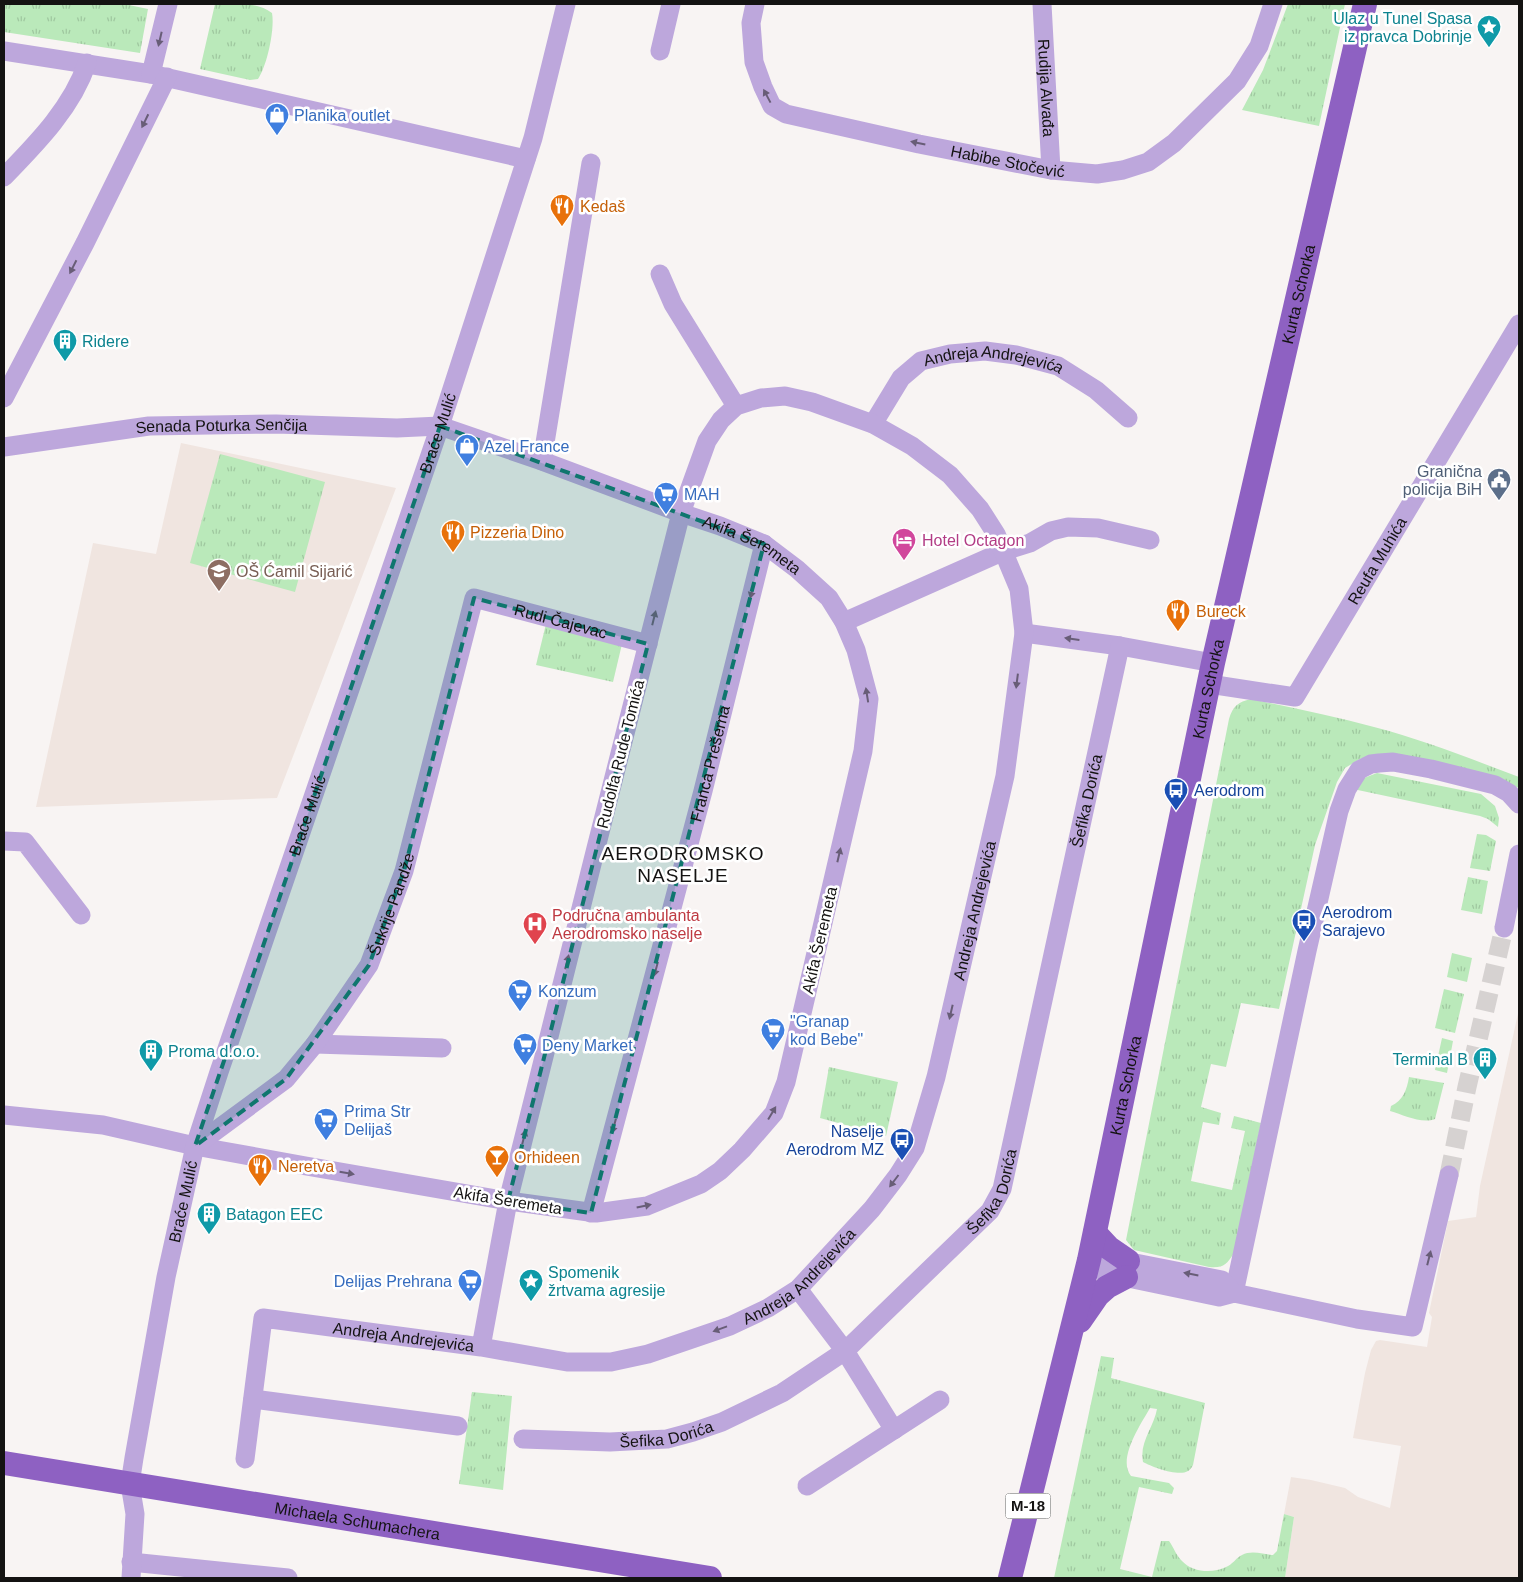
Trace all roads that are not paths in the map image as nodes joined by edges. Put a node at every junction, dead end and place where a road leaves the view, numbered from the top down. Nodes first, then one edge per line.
1 (168, 4) edge
2 (566, 4) edge
3 (671, 4) edge
4 (755, 4) edge
5 (1042, 4) edge
6 (1273, 4) edge
7 (1365, 4) edge
8 (4, 51) edge
9 (660, 51) dead end
10 (87, 63) junction
11 (159, 76) junction
12 (526, 160) junction
13 (591, 162) dead end
14 (1051, 170) junction
15 (4, 176) edge
16 (660, 274) dead end
17 (1519, 324) edge
18 (4, 398) edge
19 (736, 406) junction
20 (1128, 418) dead end
21 (873, 424) junction
22 (440, 426) junction
23 (4, 448) edge
24 (542, 461) junction
25 (681, 513) junction
26 (1150, 540) dead end
27 (764, 544) junction
28 (1004, 551) junction
29 (474, 598) joint
30 (844, 622) junction
31 (1024, 633) junction
32 (648, 644) junction
33 (1120, 646) junction
34 (1211, 674) junction
35 (1519, 804) edge
36 (4, 842) edge
37 (1519, 854) edge
38 (81, 915) dead end
39 (1504, 928) tunnel mouth
40 (315, 1044) junction
41 (442, 1048) dead end
42 (4, 1115) edge
43 (195, 1146) junction
44 (1449, 1175) tunnel mouth
45 (508, 1201) junction
46 (594, 1213) junction
47 (1095, 1233) junction
48 (1090, 1260) junction
49 (1127, 1269) junction
50 (798, 1289) junction
51 (1234, 1293) junction
52 (1072, 1333) junction
53 (480, 1348) junction
54 (845, 1351) junction
55 (253, 1399) junction
56 (940, 1400) dead end
57 (458, 1426) dead end
58 (894, 1430) junction
59 (523, 1439) dead end
60 (246, 1458) dead end
61 (4, 1463) edge
62 (130, 1484) junction
63 (806, 1486) dead end
64 (131, 1570) edge
65 (267, 1577) edge
66 (288, 1578) edge
67 (710, 1578) edge
68 (1010, 1578) edge

1 -> 11 street
2 - 12 street, Braće Mulić
3 - 9 street
14 -> 4 street, Habibe Stočević
5 - 14 street, Rudija Alvađa
6 - 14 street, Habibe Stočević
7 - 34 main road, Kurta Schorka / M-18
8 - 10 street
10 - 11 street
10 - 15 street
11 - 12 street
11 -> 18 street
12 - 22 street, Braće Mulić
13 - 24 street
16 - 19 street
17 - 34 street, Reufa Muhića
19 - 21 street, Andreja Andrejevića
19 - 25 street, Andreja Andrejevića
20 - 21 street, Andreja Andrejevića
21 - 28 street, Andreja Andrejevića
22 - 23 street, Senada Poturka Senčija
22 - 24 street, Akifa Šeremeta
22 - 43 street, Braće Mulić
24 - 25 street, Akifa Šeremeta
25 - 27 street, Akifa Šeremeta
32 -> 25 street, Rudolfa Rude Tomića
26 - 28 street
27 - 30 street, Akifa Šeremeta
27 -> 46 street, Franca Prešerna
28 - 30 street
28 - 31 street, Andreja Andrejevića
29 - 32 street, Rudi Čajevac
29 - 40 street, Šukrije Pandže
46 -> 30 street, Akifa Šeremeta
33 -> 31 street
31 -> 50 street, Andreja Andrejevića
45 -> 32 street, Rudolfa Rude Tomića
33 - 34 street
33 - 54 street, Šefika Dorića
34 - 47 main road, Kurta Schorka / M-18
35 - 51 street
36 - 38 street
37 - 39 street
40 - 41 street
40 - 43 street, Šukrije Pandže
42 - 43 street
43 -> 45 street, Akifa Šeremeta
43 - 62 street, Braće Mulić
51 -> 44 street
45 - 46 street, Akifa Šeremeta
45 - 53 street, Rudolfa Rude Tomića
47 - 48 main road, Kurta Schorka / M-18
47 - 49 main road
48 - 49 street
48 - 52 main road, Kurta Schorka / M-18
49 - 51 street
49 - 52 main road
50 -> 53 street, Andreja Andrejevića
50 - 54 street
52 - 68 main road, Kurta Schorka / M-18
53 - 55 street, Andreja Andrejevića
54 - 58 street
54 - 59 street, Šefika Dorića
55 - 57 street
55 - 60 street, Andreja Andrejevića
56 - 58 street
58 - 63 street
61 - 62 main road, Michaela Schumachera
62 - 64 street, Braće Mulić
62 - 67 main road, Michaela Schumachera
64 - 65 street
65 - 66 street

